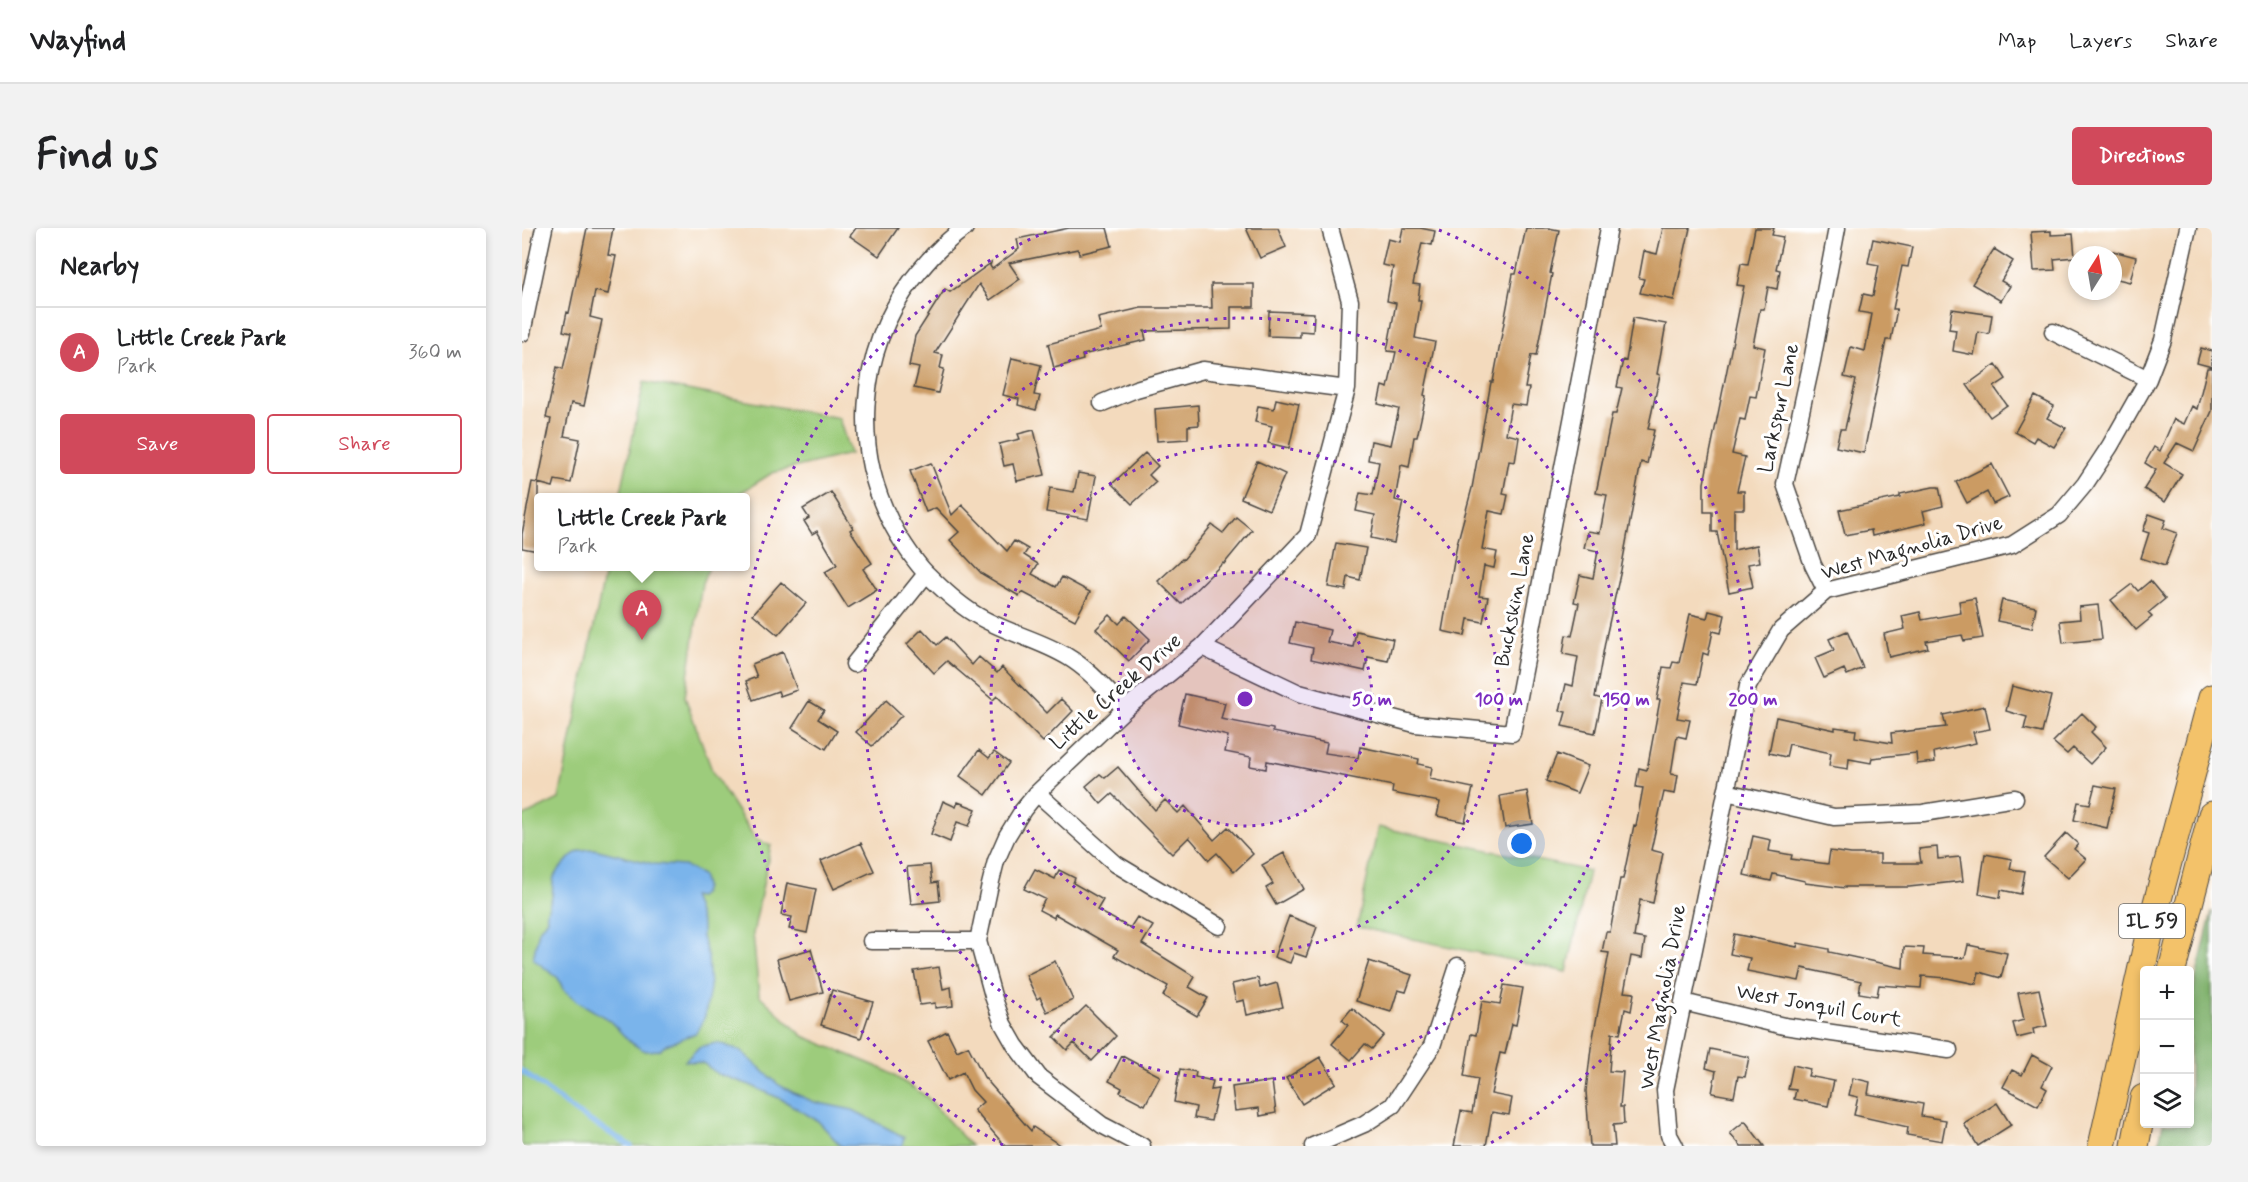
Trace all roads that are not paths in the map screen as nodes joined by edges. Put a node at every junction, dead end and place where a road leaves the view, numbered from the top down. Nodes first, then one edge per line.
1 (544, 228) edge
2 (965, 228) edge
3 (1330, 228) edge
4 (1609, 228) edge
5 (1837, 228) edge
6 (2188, 228) edge
7 (2053, 332) dead end
8 (522, 333) edge
9 (2148, 379) junction
10 (1347, 389) junction
11 (1102, 403) dead end
12 (926, 574) junction
13 (1826, 591) junction
14 (1202, 648) junction
15 (854, 664) dead end
16 (2212, 698) edge
17 (1125, 709) junction
18 (1037, 792) junction
19 (1726, 792) junction
20 (2015, 798) dead end
21 (2212, 815) edge
22 (1219, 926) dead end
23 (871, 941) dead end
24 (978, 941) junction
25 (1458, 966) dead end
26 (2173, 966) edge
27 (1683, 1002) junction
28 (1949, 1050) dead end
29 (2140, 1120) edge
30 (1142, 1146) edge
31 (1313, 1146) edge
32 (1675, 1146) edge
33 (2102, 1146) edge
34 (2134, 1146) edge

1 - 8 street
2 - 12 street
3 - 10 street, Little Creek Drive
4 - 14 street, Buckskin Lane
5 - 13 street, Larkspur Lane
6 - 9 street, West Magnolia Drive
7 - 9 street
9 - 13 street, West Magnolia Drive
10 - 11 street
10 - 14 street, Little Creek Drive
12 - 15 street
12 - 17 street
13 - 19 street, West Magnolia Drive
14 - 17 street, Little Creek Drive
16 - 33 main road, IL 59
17 - 18 street, Little Creek Drive
18 - 22 street
18 - 24 street, Little Creek Drive
19 - 20 street
19 - 27 street, West Magnolia Drive
21 - 26 main road, IL 59
23 - 24 street
24 - 30 street, Little Creek Drive
25 - 31 street
27 - 28 street, West Jonquil Court
27 - 32 street, West Magnolia Drive
29 - 34 main road

